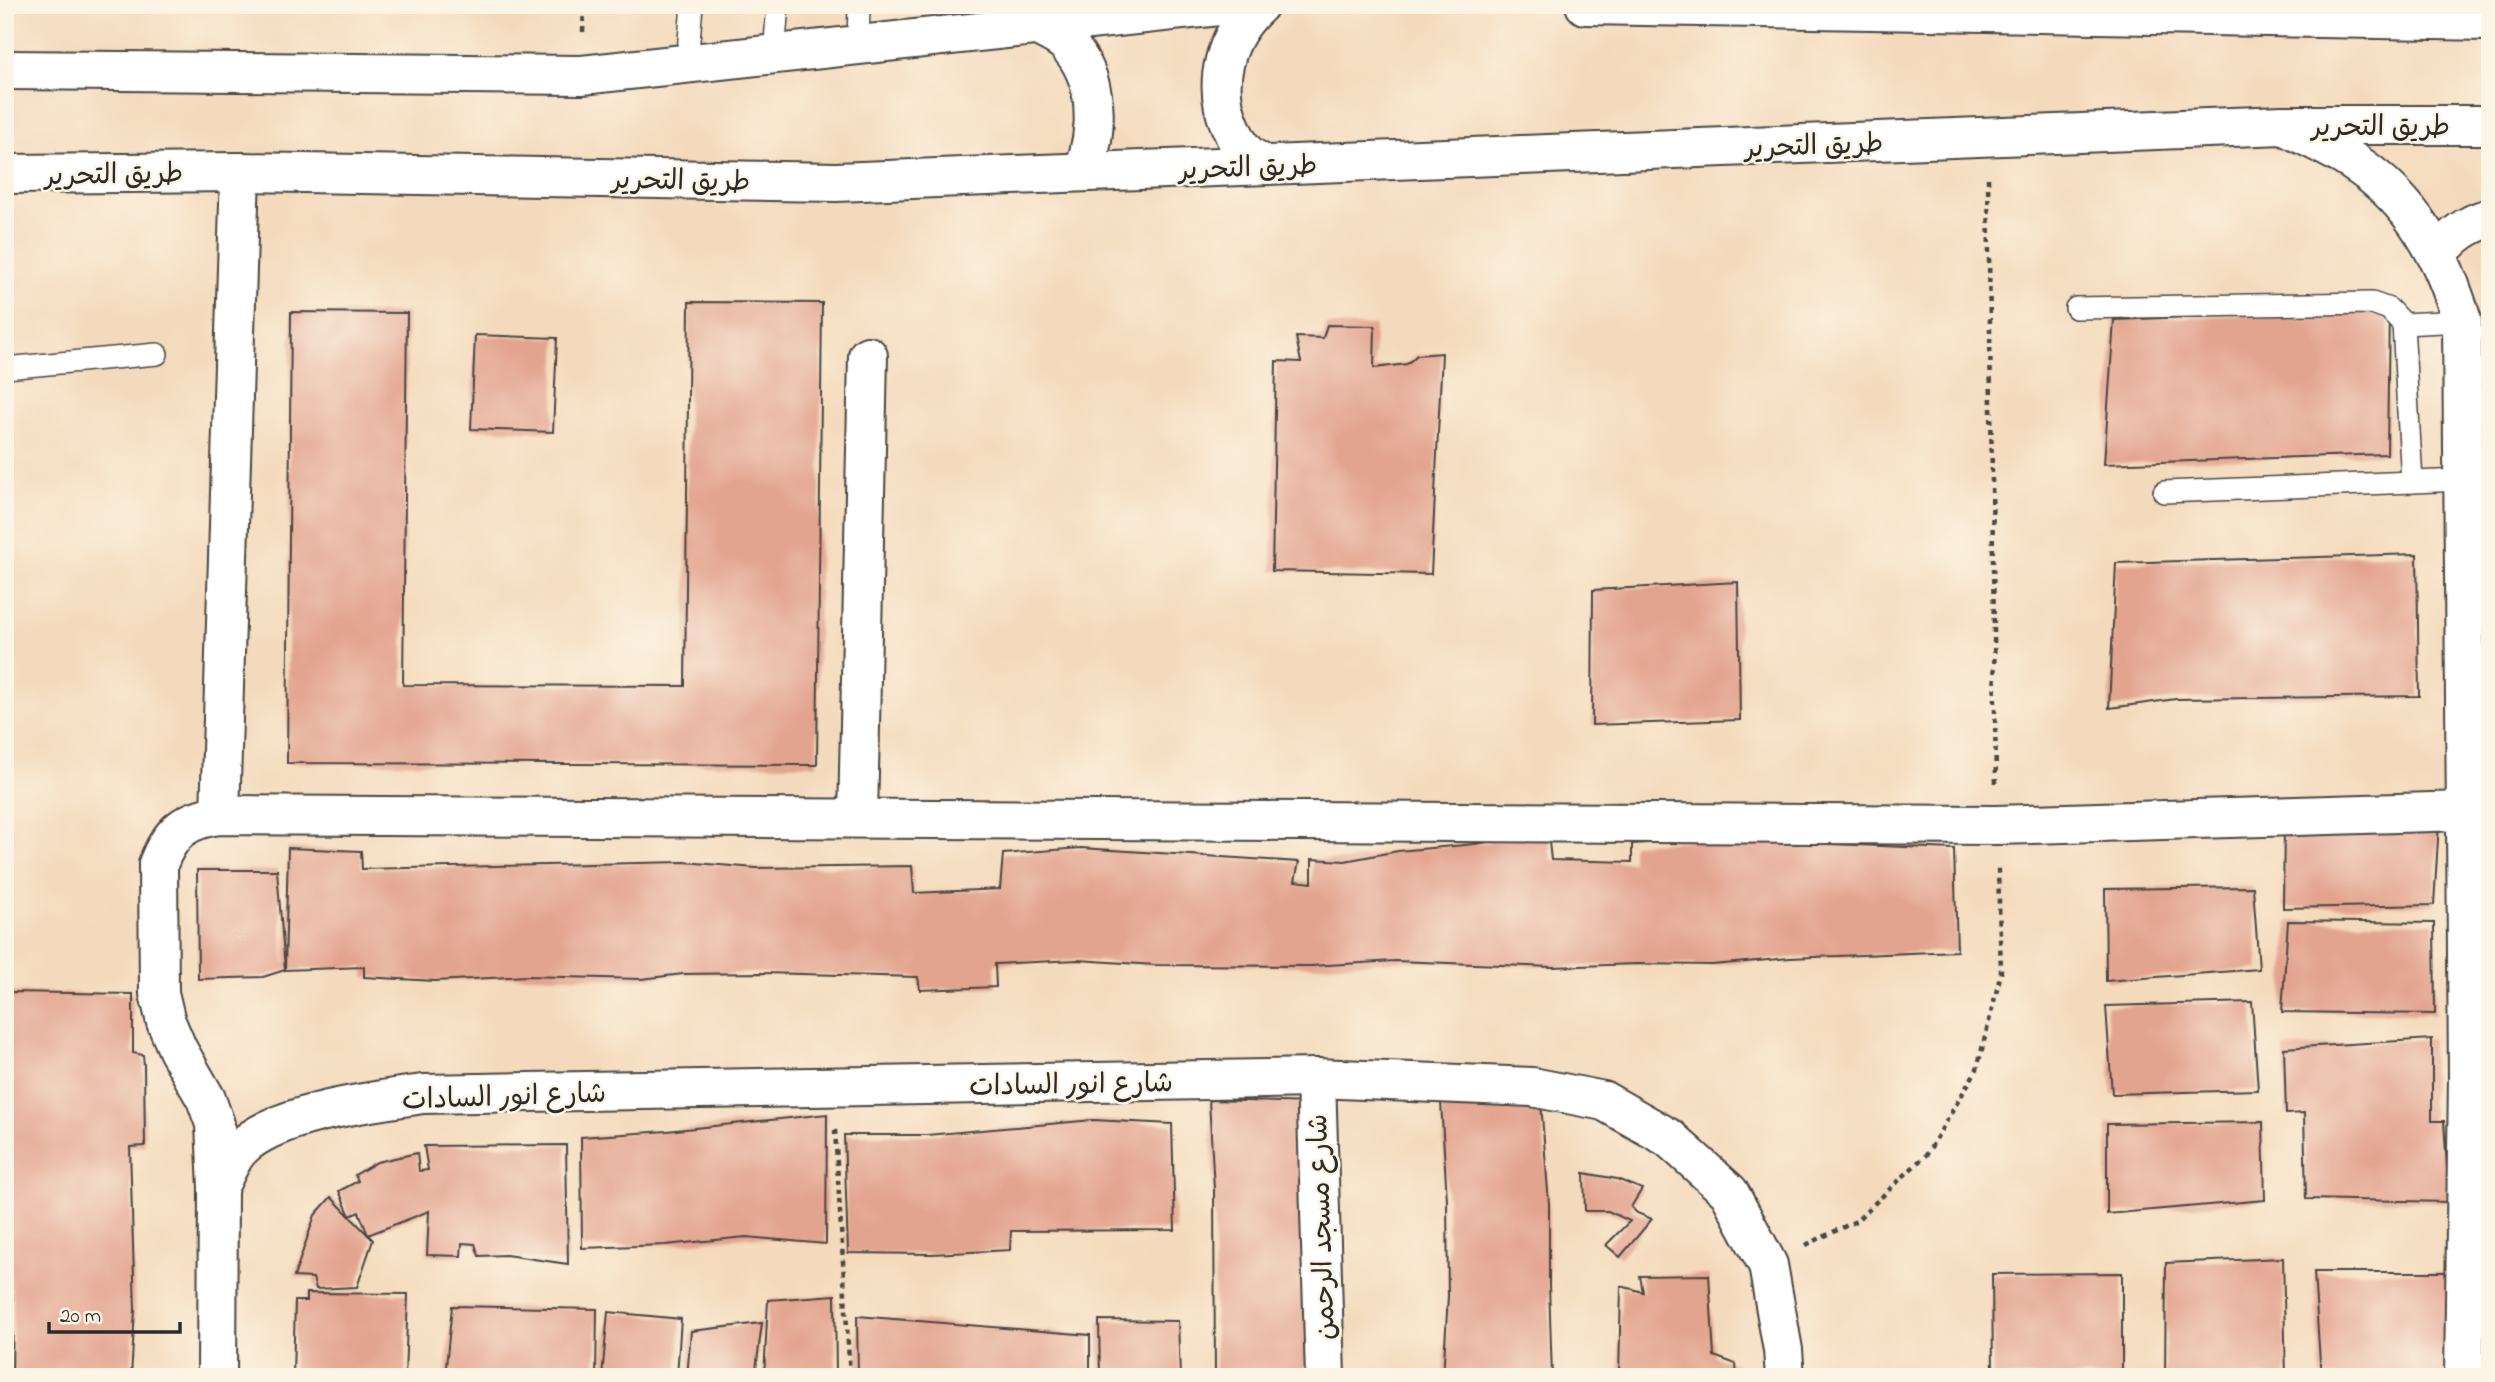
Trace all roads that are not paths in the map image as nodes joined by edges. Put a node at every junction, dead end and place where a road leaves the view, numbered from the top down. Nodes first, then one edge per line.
1 (692, 5) edge
2 (778, 5) edge
3 (859, 5) edge
4 (1228, 5) edge
5 (1259, 5) edge
6 (1586, 5) edge
7 (2373, 13) edge
8 (2490, 21) edge
9 (1038, 26) junction
10 (858, 45) junction
11 (774, 54) junction
12 (687, 64) junction
13 (5, 70) edge
14 (2283, 125) junction
15 (2490, 125) edge
16 (1265, 165) junction
17 (240, 172) junction
18 (1083, 172) junction
19 (5, 174) edge
20 (2490, 218) edge
21 (2438, 254) junction
22 (2076, 308) dead end
23 (2462, 321) junction
24 (2403, 324) junction
25 (157, 354) dead end
26 (869, 356) dead end
27 (5, 368) edge
28 (2462, 480) junction
29 (2412, 482) junction
30 (2164, 492) dead end
31 (2466, 811) junction
32 (220, 815) junction
33 (858, 818) junction
34 (2479, 1076) edge
35 (1316, 1078) junction
36 (218, 1188) junction
37 (217, 1377) edge
38 (1325, 1377) edge
39 (1785, 1377) edge
40 (2464, 1377) edge

1 - 12 lane
2 - 11 lane
3 - 10 lane
4 - 9 street
5 - 16 street
6 - 7 street
7 - 8 street
9 - 10 street
9 - 18 street
10 - 11 street
11 - 12 street
12 - 13 street
14 - 15 street, طريق التحرير
14 - 16 street, طريق التحرير
14 - 21 street
16 - 18 street, طريق التحرير
17 - 18 street, طريق التحرير
17 - 19 street, طريق التحرير
17 - 32 street
20 - 21 street
21 - 23 street
22 - 24 lane
23 - 24 lane
23 - 28 street
24 - 29 lane
25 - 27 lane
26 - 33 street
28 - 29 lane
28 - 31 street
29 - 30 lane
31 - 33 street
31 - 34 street
32 - 33 street
32 - 36 street
34 - 40 street
35 - 36 street, شارع انور السادات
35 - 38 street, شارع مسجد الرحمن
35 - 39 street, شارع انور السادات
36 - 37 street

